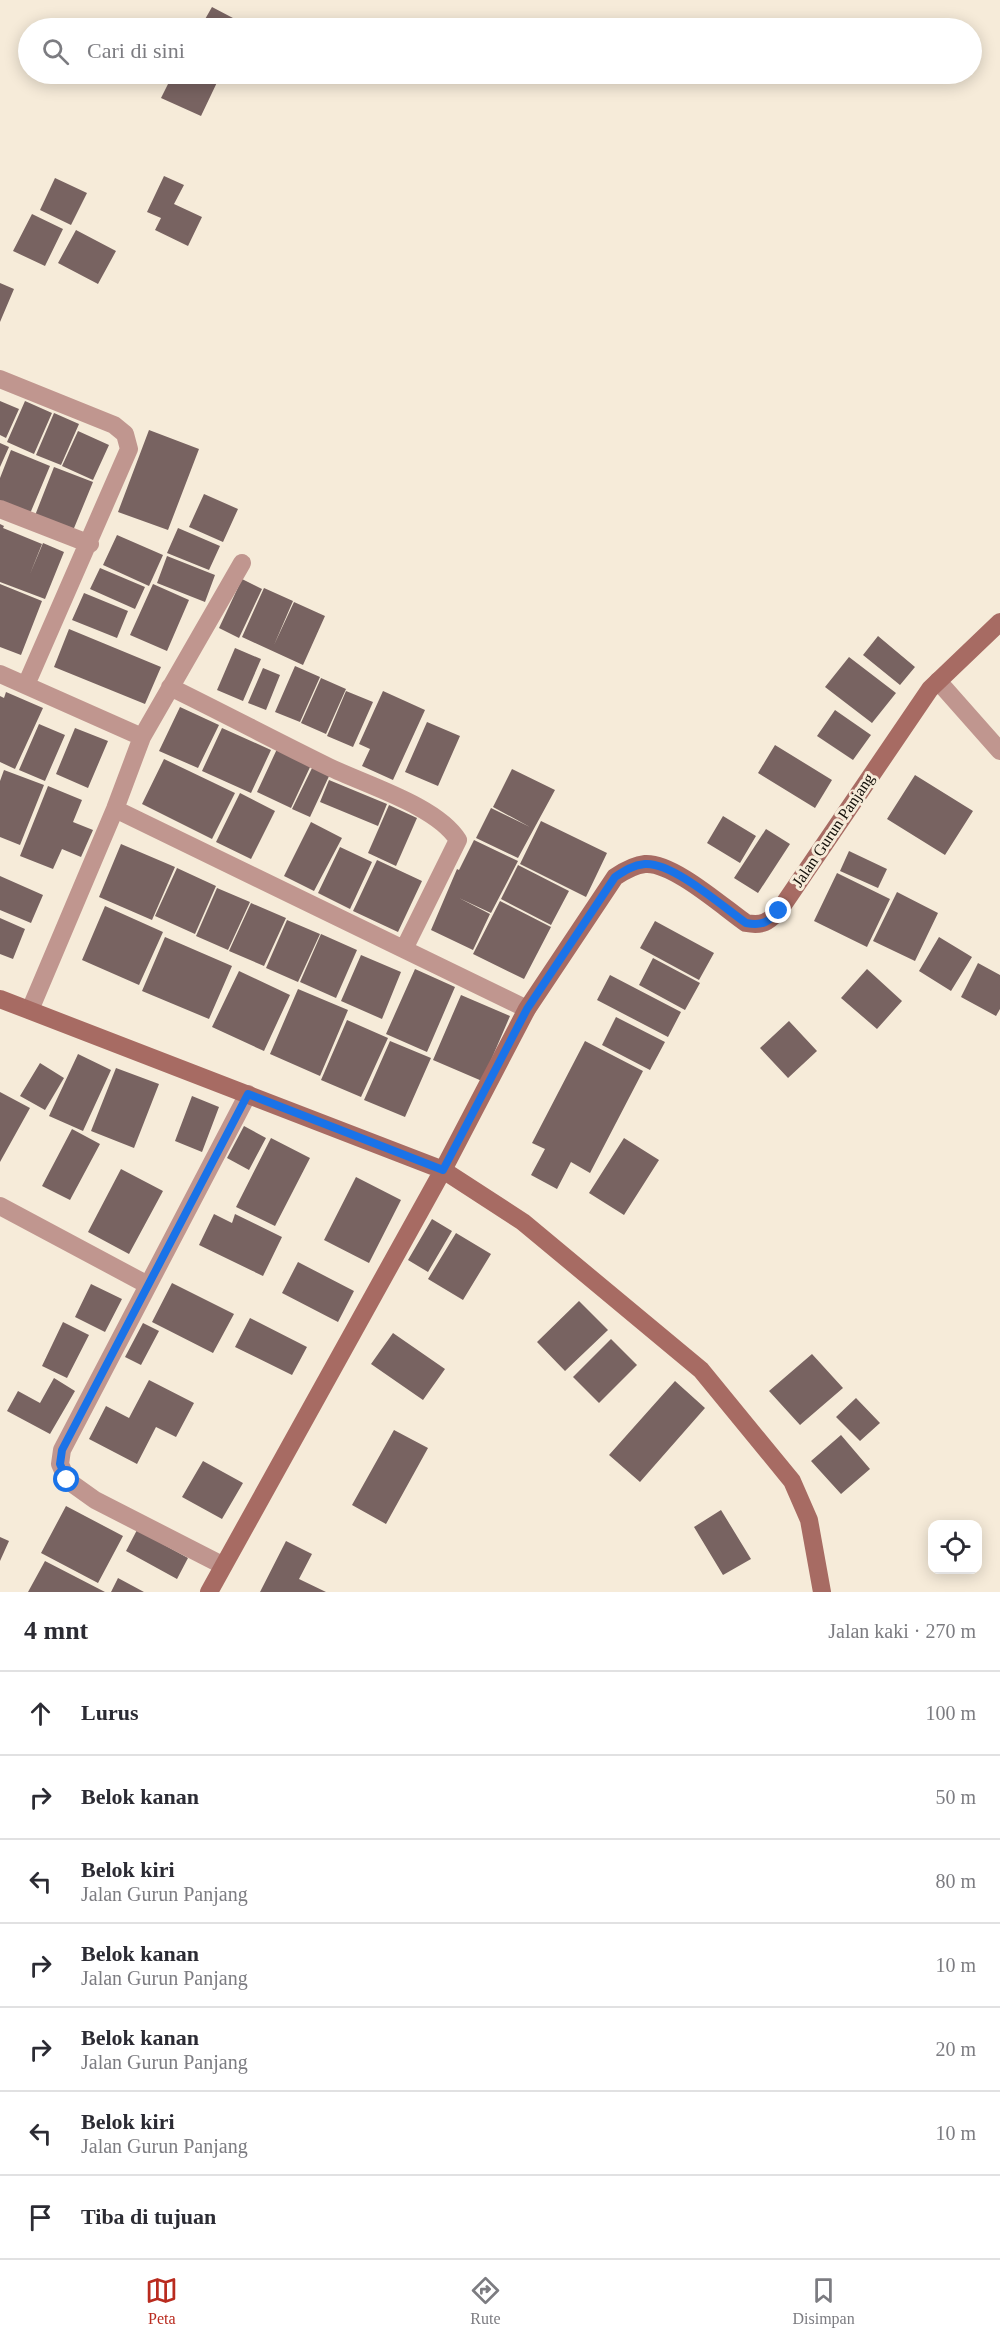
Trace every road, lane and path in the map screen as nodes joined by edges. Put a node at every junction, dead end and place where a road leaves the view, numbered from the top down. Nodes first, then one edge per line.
1 (0, 379) edge
2 (0, 509) edge
3 (90, 544) junction
4 (242, 563) dead end
5 (1000, 622) edge
6 (0, 674) edge
7 (938, 681) junction
8 (26, 685) junction
9 (170, 687) junction
10 (141, 736) junction
11 (1000, 751) edge
12 (115, 809) junction
13 (404, 949) junction
14 (0, 999) edge
15 (527, 1009) junction
16 (30, 1010) junction
17 (248, 1094) junction
18 (443, 1170) junction
19 (0, 1206) edge
20 (146, 1284) junction
21 (222, 1565) junction
22 (209, 1592) edge
23 (822, 1592) edge

1 - 3 street
2 - 3 street
3 - 8 street
4 - 9 street
5 - 7 street, Jalan Gurun Panjang
6 - 8 street
7 - 11 street
7 - 15 street, Jalan Gurun Panjang
8 - 10 street
9 - 10 street
9 - 13 street
10 - 12 street
12 - 13 street
12 - 16 street
13 - 15 street
14 - 16 street
15 - 18 street, Jalan Gurun Panjang
16 - 17 street
17 - 18 street
17 - 20 street
18 - 21 street, Jalan Gurun Panjang
18 - 23 street
19 - 20 street
20 - 21 street
21 - 22 street, Jalan Gurun Panjang

